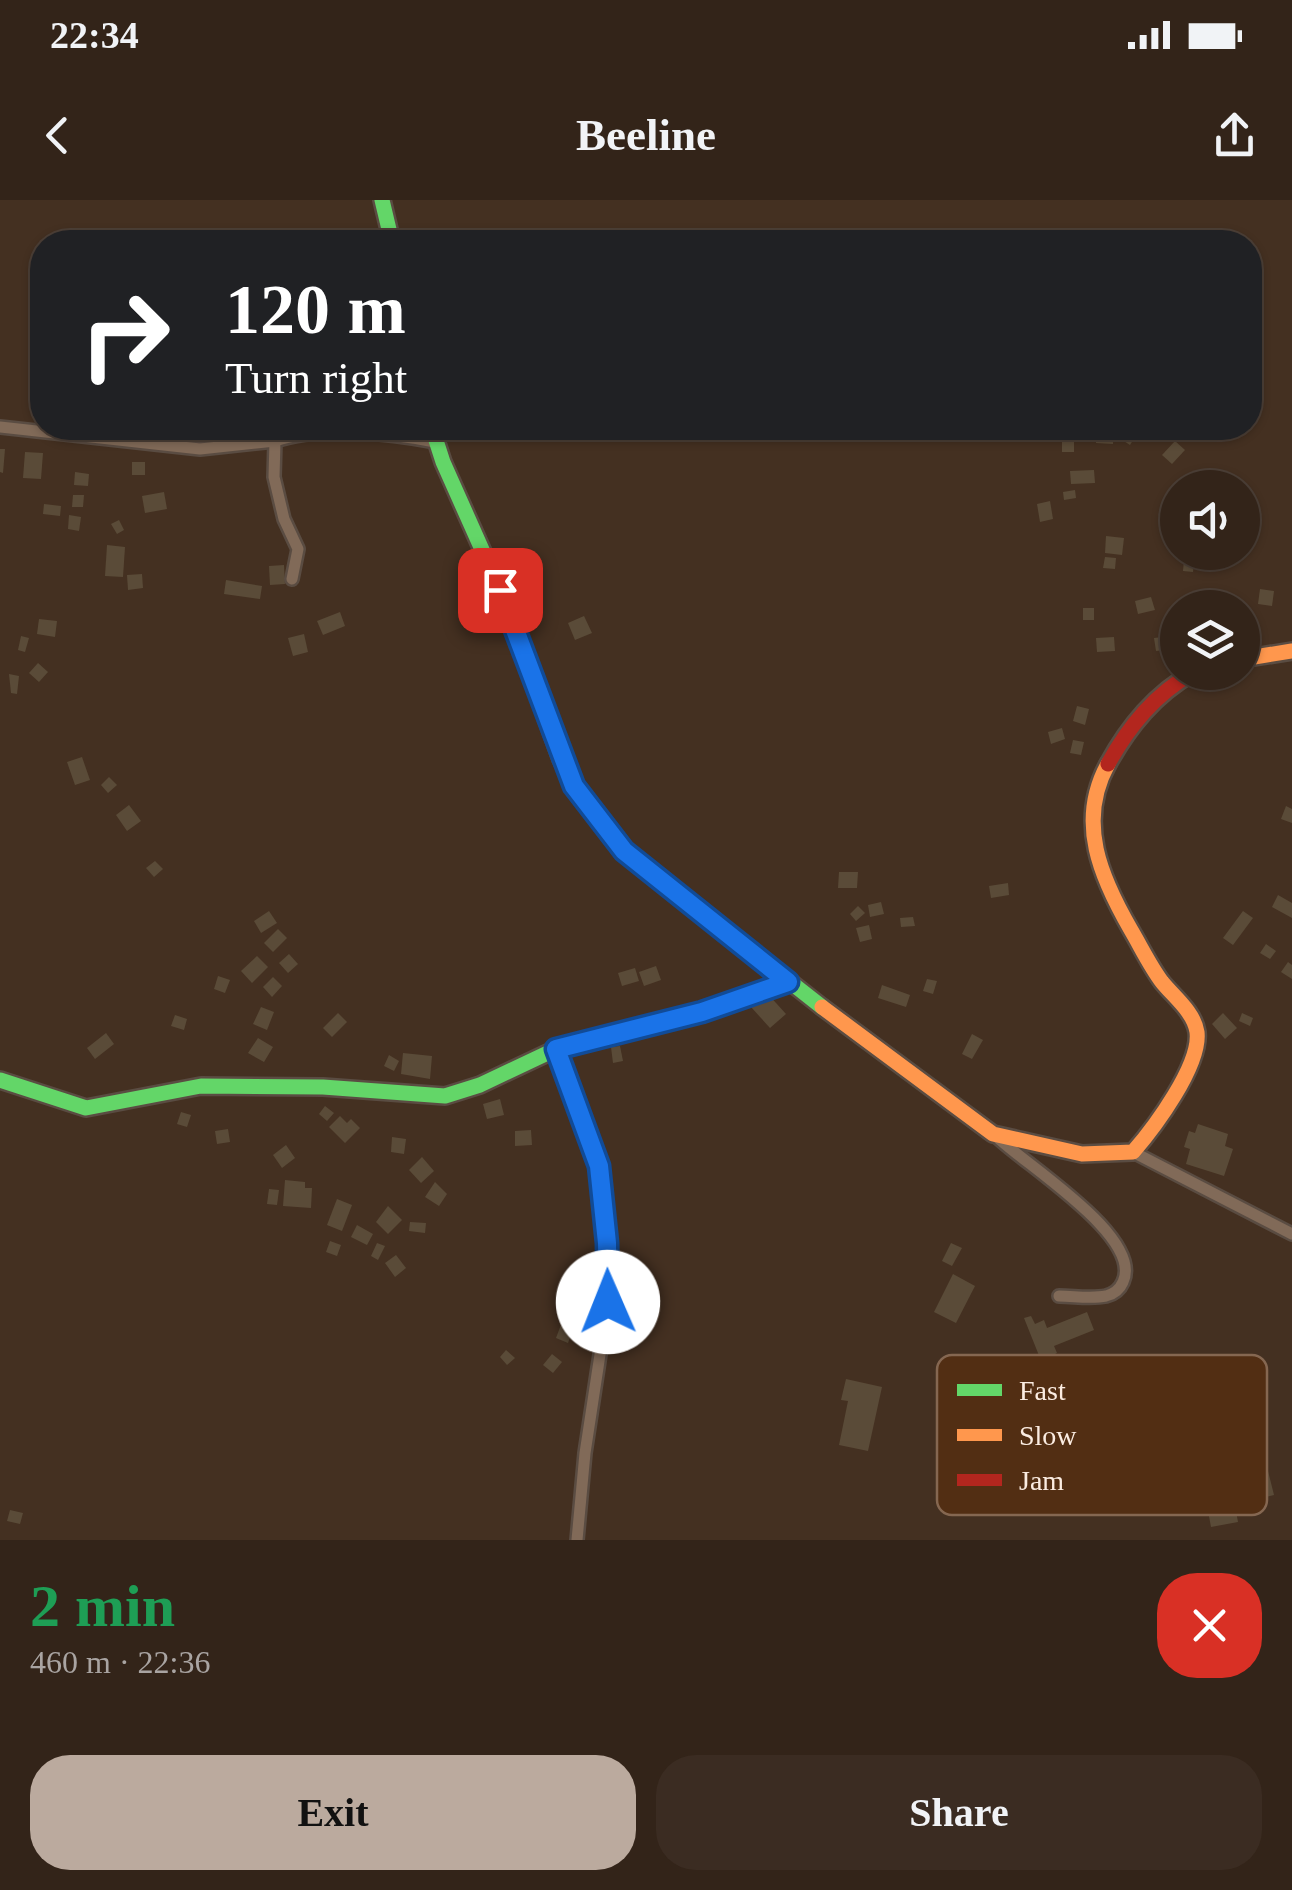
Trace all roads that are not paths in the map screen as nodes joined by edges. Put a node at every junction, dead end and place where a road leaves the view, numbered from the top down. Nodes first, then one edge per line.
1 (382, 200) edge
2 (389, 230) edge
3 (0, 427) edge
4 (30, 430) edge
5 (124, 440) edge
6 (283, 440) edge
7 (436, 440) edge
8 (275, 441) junction
9 (292, 579) dead end
10 (1292, 651) edge
11 (1260, 656) edge
12 (1166, 690) edge
13 (788, 982) junction
14 (556, 1049) junction
15 (0, 1080) edge
16 (993, 1134) junction
17 (1132, 1152) junction
18 (1292, 1234) edge
19 (1059, 1296) dead end
20 (577, 1540) edge

1 - 2 street
3 - 4 street
5 - 8 street
6 - 8 street
7 - 13 street
8 - 9 street
10 - 11 street
12 - 17 street
13 - 14 street
13 - 16 street
14 - 15 street
14 - 20 street
16 - 17 street
16 - 19 street
17 - 18 street

